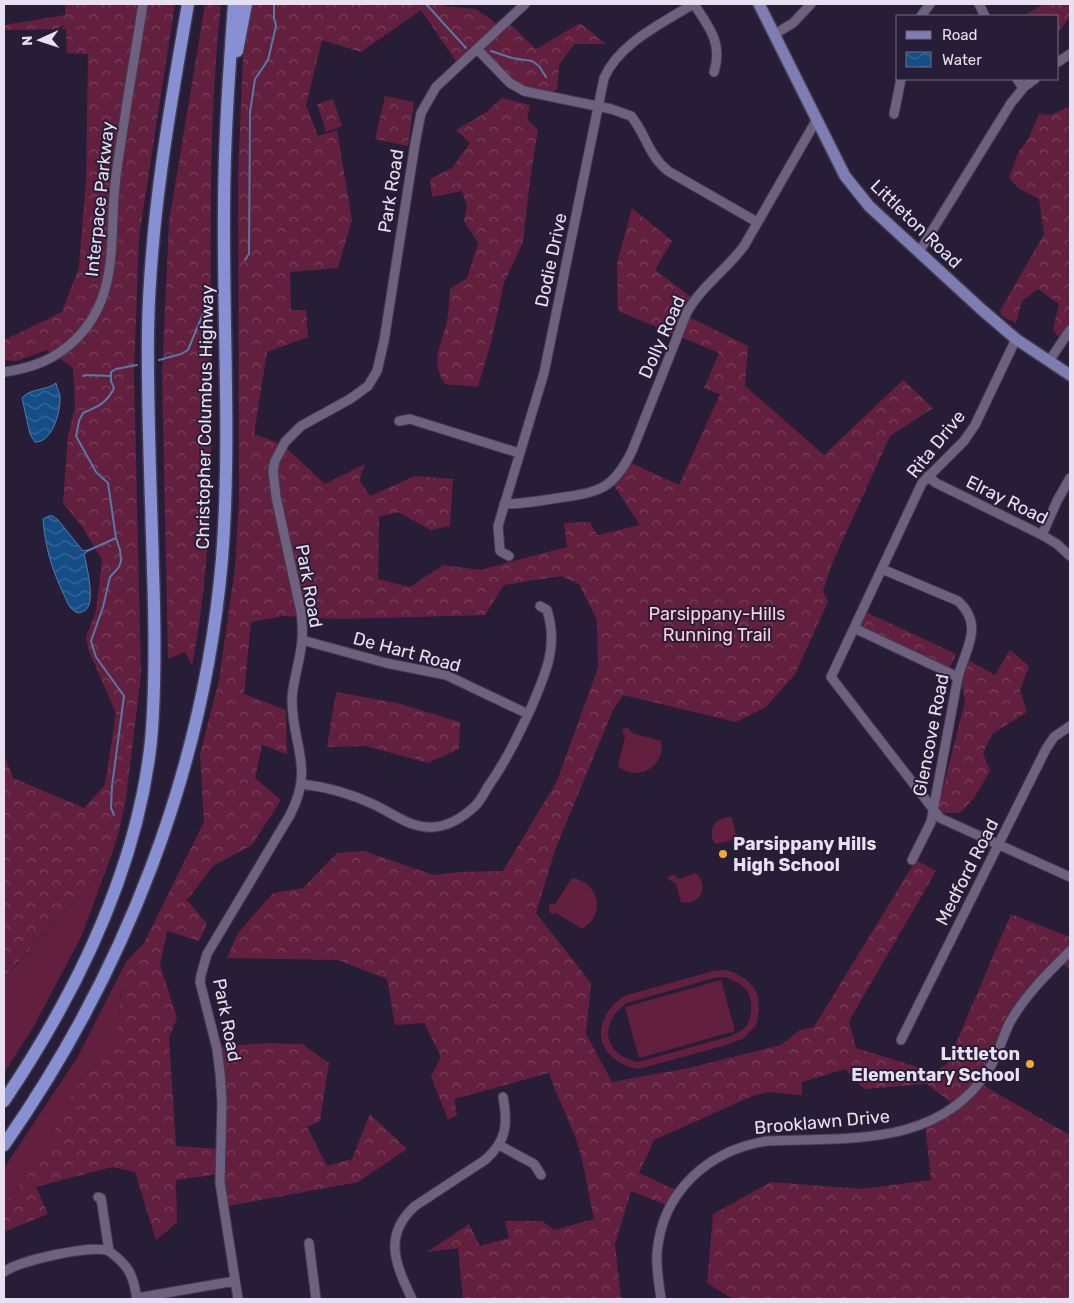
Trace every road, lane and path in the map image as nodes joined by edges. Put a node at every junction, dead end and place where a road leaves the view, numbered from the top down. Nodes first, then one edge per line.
1 (142, 4) edge
2 (181, 4) edge
3 (188, 4) edge
4 (234, 4) edge
5 (246, 4) edge
6 (525, 4) edge
7 (694, 4) edge
8 (759, 4) edge
9 (811, 4) edge
10 (930, 4) edge
11 (922, 15) edge
12 (775, 34) junction
13 (477, 49) junction
14 (1070, 54) edge
15 (1059, 61) edge
16 (714, 72) dead end
17 (901, 80) edge
18 (1018, 80) edge
19 (1034, 80) edge
20 (1023, 88) junction
21 (227, 105) junction
22 (171, 107) junction
23 (598, 107) junction
24 (894, 114) dead end
25 (817, 119) junction
26 (757, 222) junction
27 (918, 252) junction
28 (1070, 330) edge
29 (1016, 339) junction
30 (1049, 361) junction
31 (4, 372) edge
32 (1070, 375) edge
33 (399, 421) dead end
34 (519, 453) junction
35 (928, 476) junction
36 (1070, 478) edge
37 (504, 504) junction
38 (1042, 535) junction
39 (509, 556) dead end
40 (1070, 556) edge
41 (882, 569) junction
42 (540, 606) dead end
43 (854, 628) junction
44 (302, 640) junction
45 (958, 677) junction
46 (528, 714) junction
47 (1070, 726) edge
48 (302, 784) junction
49 (933, 810) junction
50 (999, 845) junction
51 (912, 860) dead end
52 (1070, 876) edge
53 (1070, 951) edge
54 (901, 1040) dead end
55 (503, 1097) dead end
56 (4, 1101) edge
57 (4, 1145) edge
58 (499, 1145) junction
59 (541, 1175) dead end
60 (98, 1197) dead end
61 (309, 1243) dead end
62 (109, 1250) junction
63 (4, 1272) edge
64 (235, 1281) junction
65 (137, 1299) edge
66 (238, 1299) edge
67 (316, 1299) edge
68 (412, 1299) edge
69 (661, 1299) edge

1 - 31 street, Interpace Parkway
2 - 22 highway
3 - 22 highway
4 - 21 highway, Christopher Columbus Highway
5 - 21 highway
6 - 13 street, Park Road
7 - 16 street
7 - 23 street, Dodie Drive
8 - 12 main road, Littleton Road
9 - 12 street
10 - 11 street
12 - 25 main road, Littleton Road
13 - 23 street
13 - 44 street, Park Road
14 - 15 street
17 - 24 street
18 - 20 street
19 - 20 street
20 - 27 street
21 - 57 highway, Christopher Columbus Highway
22 - 56 highway
23 - 26 street
23 - 34 street, Dodie Drive
25 - 26 street, Dolly Road
25 - 27 main road, Littleton Road
26 - 37 street, Dolly Road
27 - 29 main road, Littleton Road
28 - 30 street
29 - 30 main road, Littleton Road
29 - 35 street, Rita Drive
30 - 32 main road, Littleton Road
33 - 34 street
34 - 37 street, Dodie Drive
35 - 38 street, Elray Road
35 - 41 street, Rita Drive
36 - 38 street
37 - 39 street, Dodie Drive
38 - 40 street, Elray Road
41 - 43 street, Rita Drive
41 - 45 street, Glencove Road
42 - 46 street
43 - 45 street
43 - 49 street, Rita Drive
44 - 46 street, De Hart Road
44 - 48 street, Park Road
45 - 49 street, Glencove Road
46 - 48 street
47 - 50 street, Medford Road
48 - 64 street, Park Road
49 - 50 street, Glencove Road
49 - 51 street
50 - 52 street, Glencove Road
50 - 54 street, Medford Road
53 - 69 street, Brooklawn Drive
55 - 58 street
58 - 59 street
58 - 68 street
60 - 62 street
61 - 67 street
62 - 63 street
62 - 65 street
64 - 65 street
64 - 66 street, Park Road

